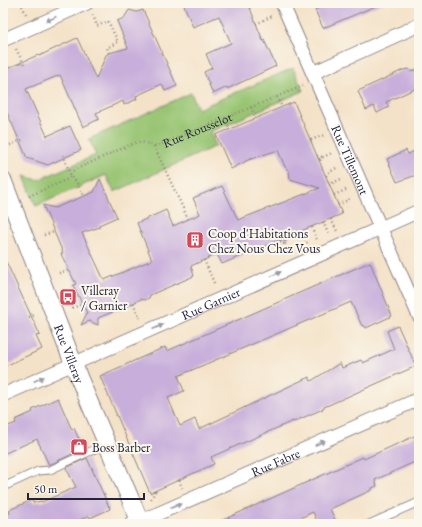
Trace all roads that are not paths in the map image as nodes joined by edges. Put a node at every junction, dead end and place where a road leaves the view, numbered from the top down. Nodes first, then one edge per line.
1 (282, 3) edge
2 (90, 9) edge
3 (419, 25) edge
4 (3, 40) edge
5 (313, 73) junction
6 (3, 181) edge
7 (7, 205) edge
8 (419, 211) edge
9 (380, 228) junction
10 (419, 316) edge
11 (74, 364) junction
12 (3, 395) edge
13 (419, 399) edge
14 (106, 444) junction
15 (3, 486) edge
16 (419, 502) edge
17 (137, 523) edge
18 (369, 524) edge

1 - 5 street, Rue Tillemont
2 -> 4 street
3 - 5 street
5 - 9 street, Rue Tillemont
6 - 7 street, Rue Villeray
7 - 11 street, Rue Villeray
8 - 9 street, Rue Garnier
9 - 10 street, Rue Tillemont
11 -> 9 street, Rue Garnier
12 -> 11 street, Rue Garnier
11 - 14 street, Rue Villeray
17 -> 13 street, Rue Fabre
14 - 15 lane
14 - 17 street, Rue Villeray
16 - 18 lane

